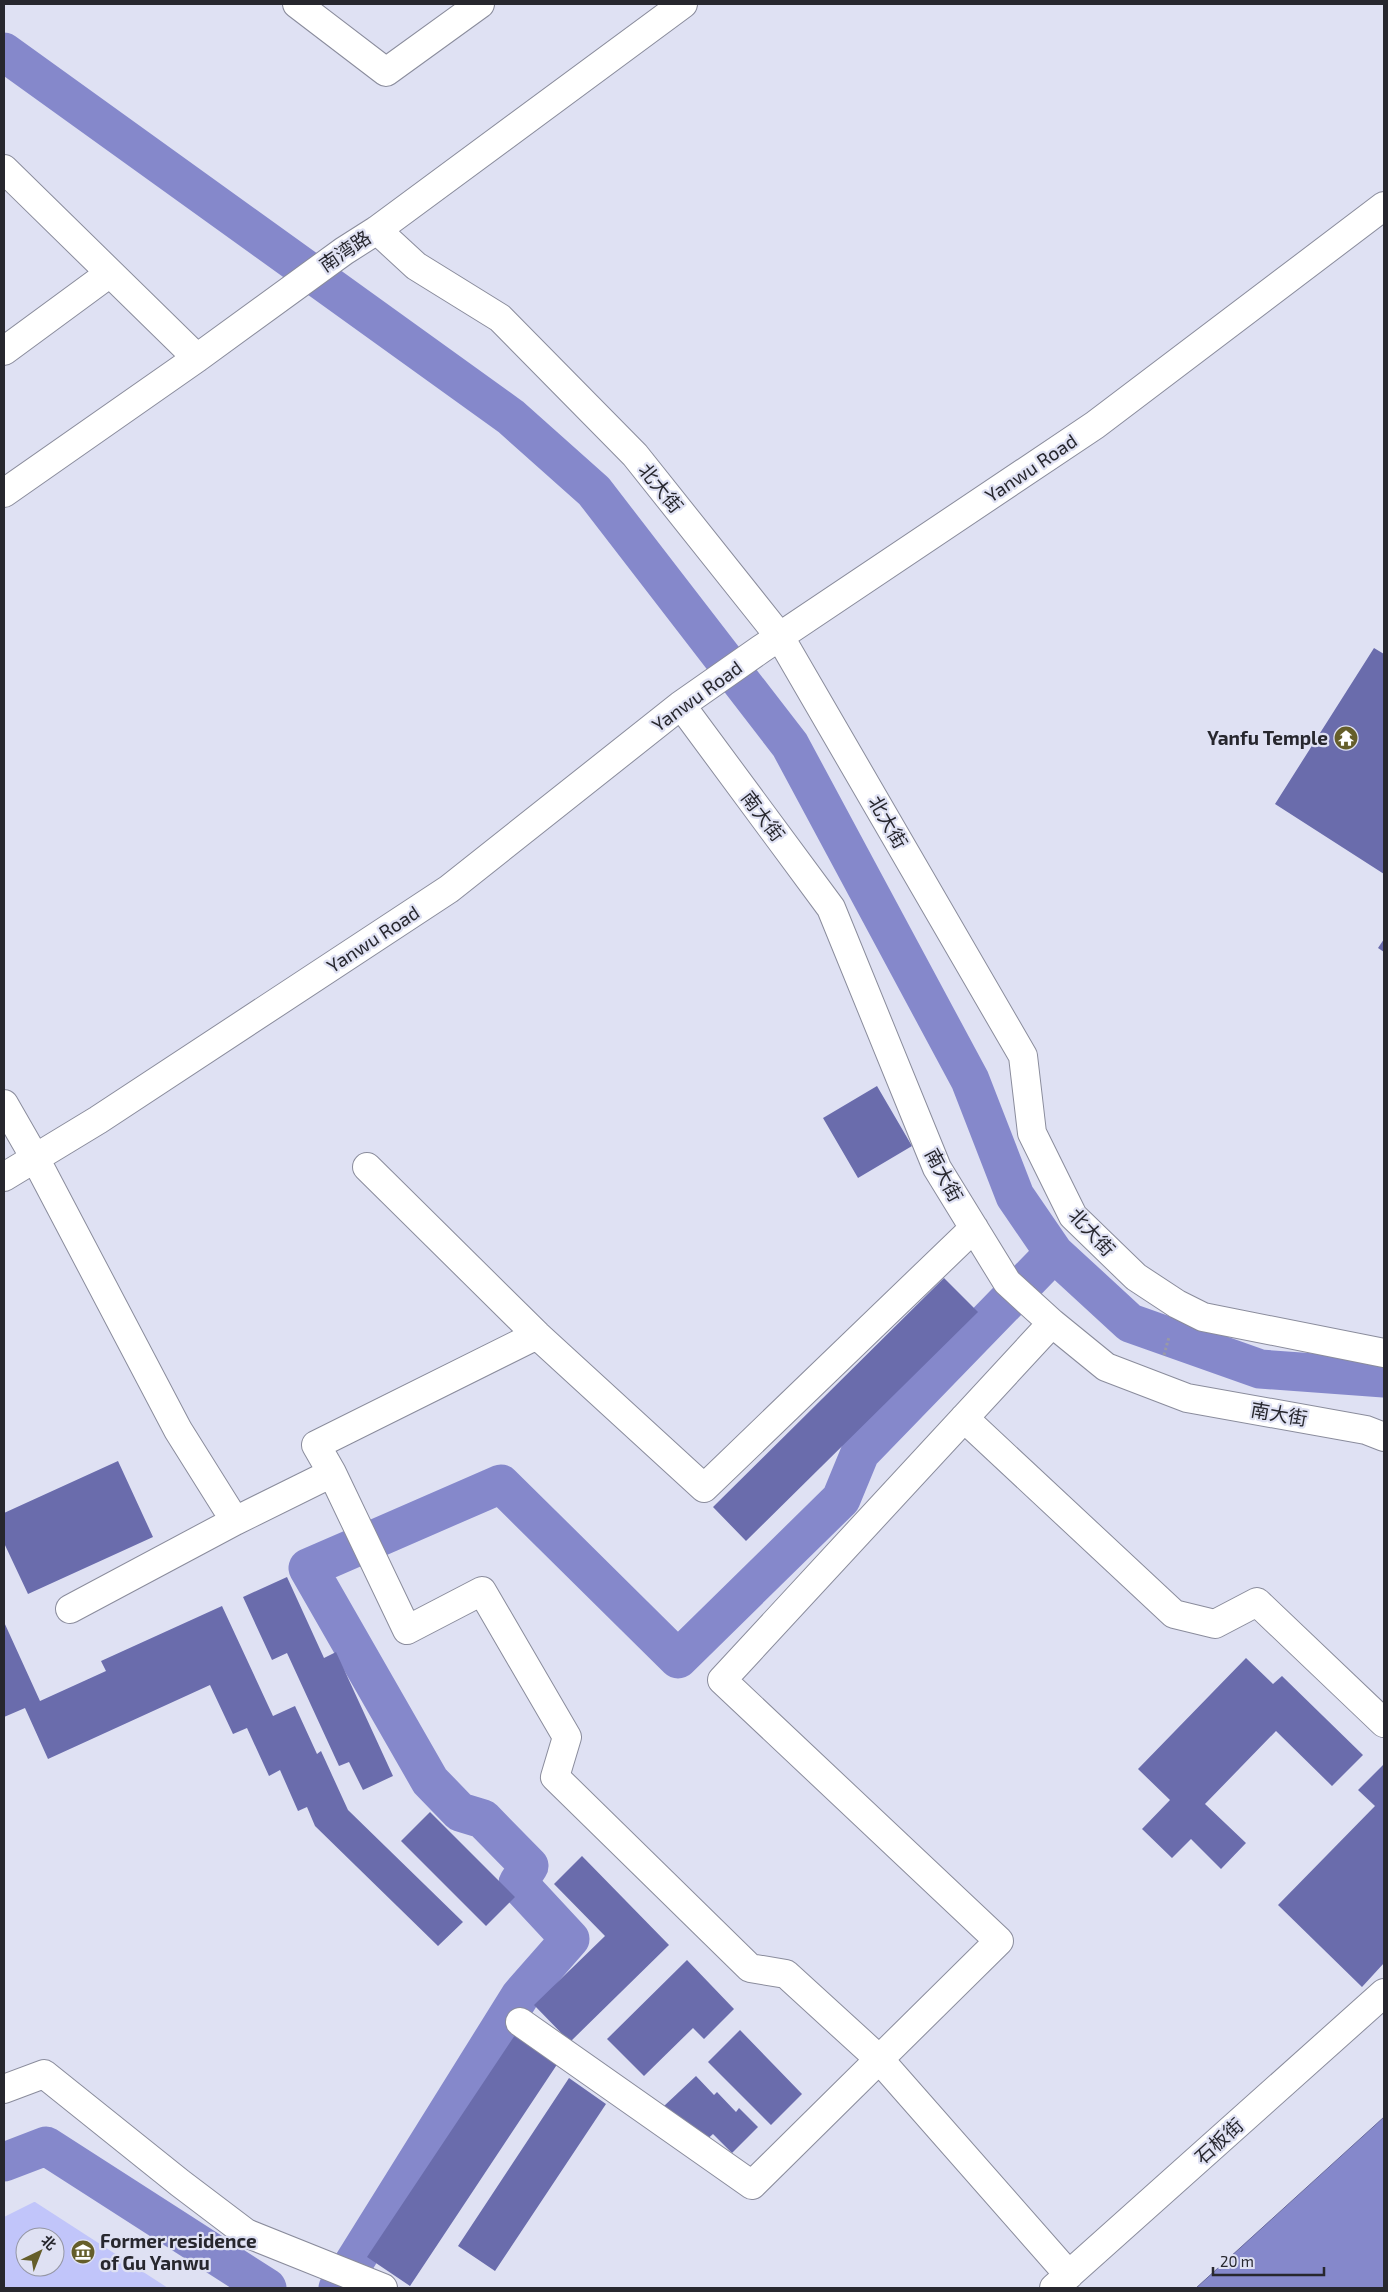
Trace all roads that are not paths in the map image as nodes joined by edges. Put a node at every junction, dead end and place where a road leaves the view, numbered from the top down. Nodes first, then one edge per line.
1 (297, 4) edge
2 (480, 4) edge
3 (683, 4) edge
4 (4, 169) edge
5 (1384, 206) edge
6 (377, 230) junction
7 (110, 273) junction
8 (4, 351) edge
9 (197, 358) junction
10 (4, 493) edge
11 (771, 643) junction
12 (691, 699) junction
13 (4, 1104) edge
14 (35, 1158) junction
15 (367, 1167) dead end
16 (4, 1177) edge
17 (974, 1228) junction
18 (1052, 1323) junction
19 (537, 1335) junction
20 (1384, 1353) edge
21 (964, 1418) junction
22 (1384, 1437) edge
23 (332, 1473) junction
24 (236, 1521) junction
25 (70, 1609) dead end
26 (1384, 1723) edge
27 (1384, 1993) edge
28 (520, 2022) dead end
29 (879, 2059) junction
30 (4, 2090) edge
31 (1061, 2282) edge
32 (373, 2284) edge

1 - 2 street
3 - 6 street, 南湾路
4 - 7 street
5 - 11 street, Yanwu Road
6 - 9 street, 南湾路
6 - 11 street, 北大街
7 - 8 street
7 - 9 street
9 - 10 street, 南湾路
11 - 12 street, Yanwu Road
11 - 20 street, 北大街
12 - 14 street, Yanwu Road
12 - 17 street, 南大街
13 - 14 street
14 - 16 street, Yanwu Road
14 - 24 street
15 - 19 street
17 - 18 street, 南大街
17 - 19 street
18 - 21 street
18 - 22 street, 南大街
19 - 23 street
21 - 26 street
21 - 29 street
23 - 24 street
23 - 29 street
24 - 25 street
27 - 31 street, 石板街
28 - 29 street
29 - 31 street
30 - 32 street

